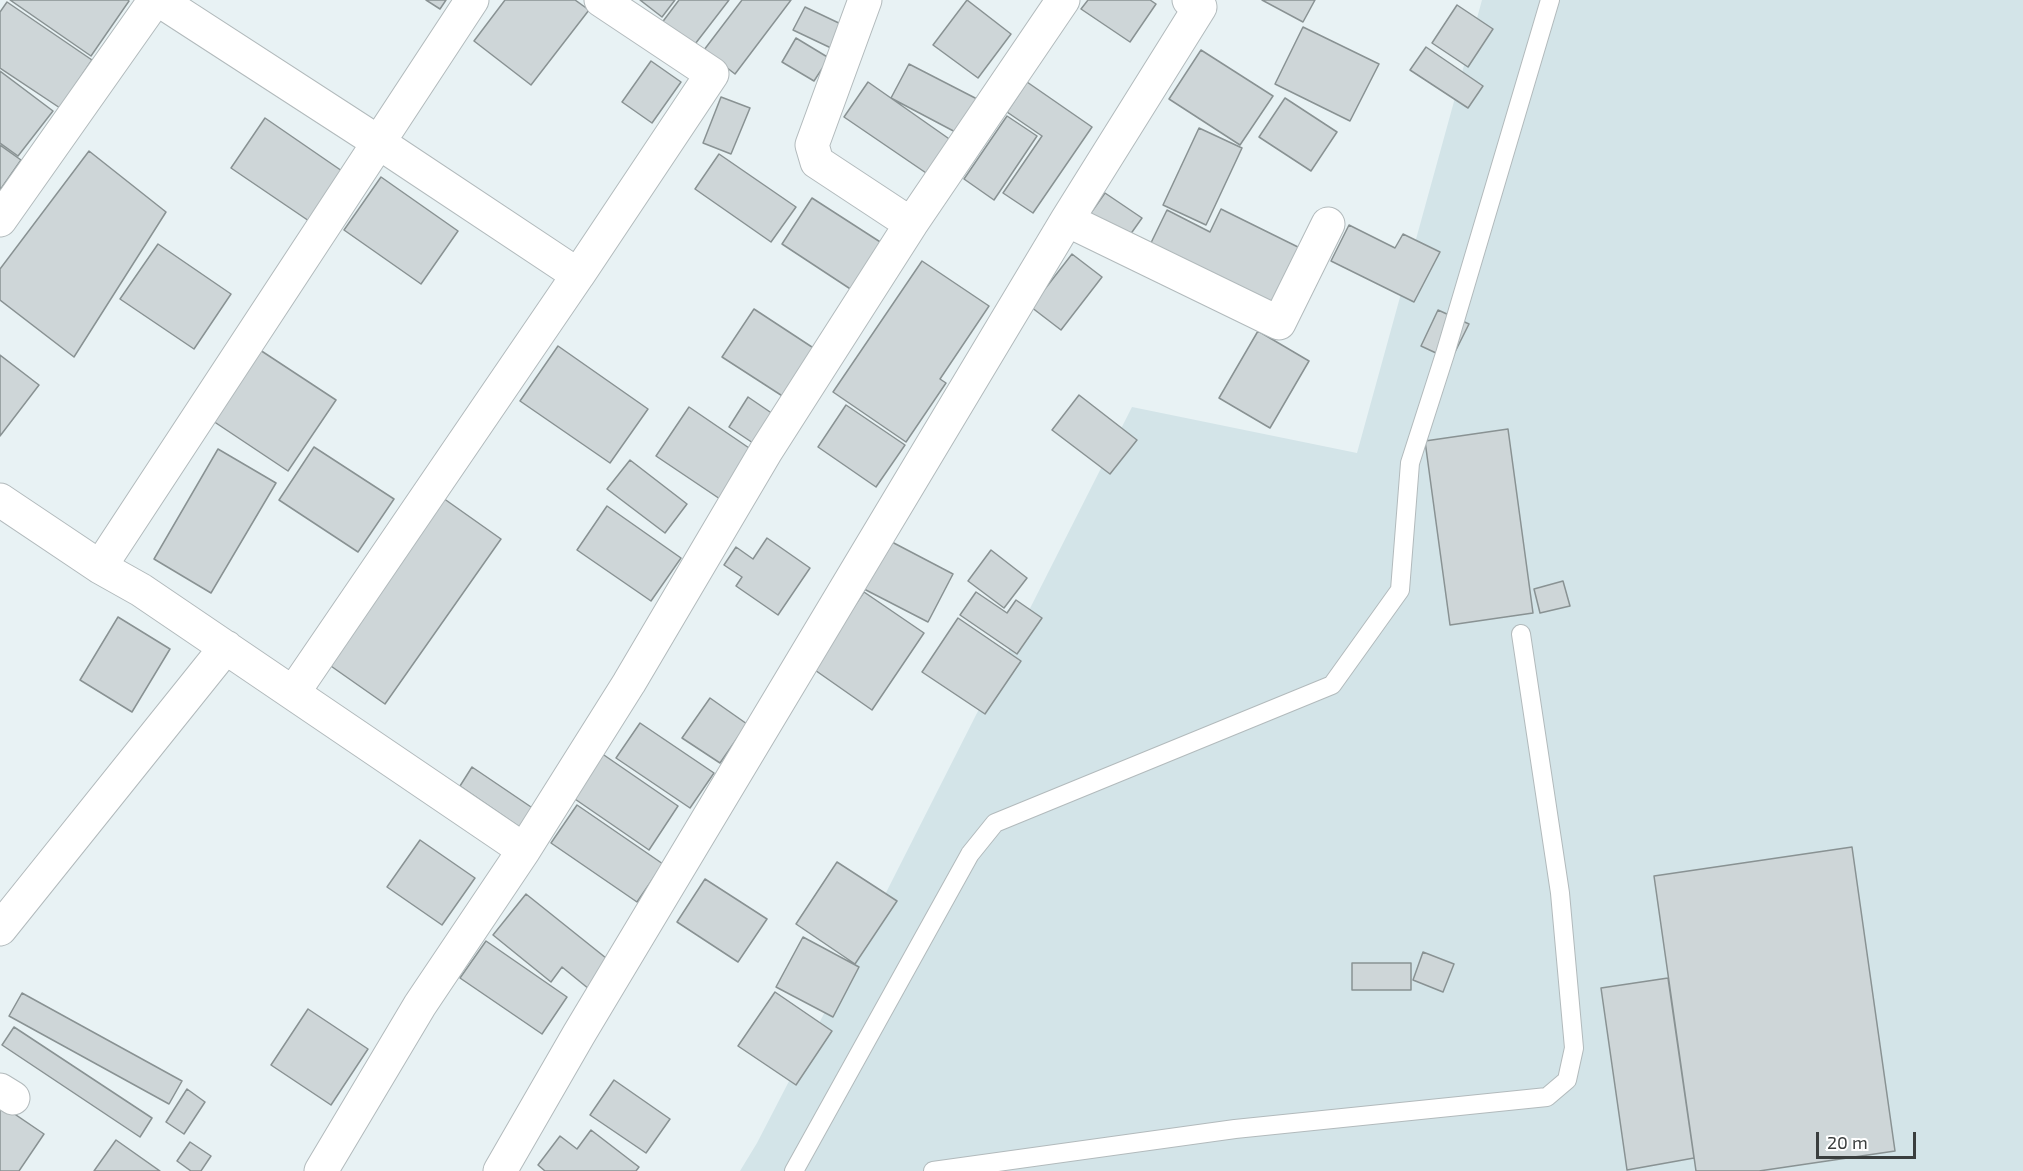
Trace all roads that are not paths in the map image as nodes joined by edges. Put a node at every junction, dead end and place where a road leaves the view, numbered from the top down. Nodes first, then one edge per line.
1 (157, 0) edge
2 (472, 0) edge
3 (601, 0) edge
4 (865, 0) edge
5 (1064, 0) edge
6 (1189, 0) edge
7 (1550, 0) edge
8 (378, 142) junction
9 (0, 220) edge
10 (1067, 220) junction
11 (911, 224) junction
12 (1328, 224) dead end
13 (578, 275) junction
14 (0, 500) edge
15 (100, 567) junction
16 (1521, 634) dead end
17 (226, 648) junction
18 (293, 693) junction
19 (524, 850) junction
20 (0, 929) edge
21 (321, 1171) edge
22 (500, 1171) edge
23 (794, 1171) edge
24 (933, 1171) edge

1 - 8 street
1 - 9 street
2 - 8 street
3 - 13 street
4 - 11 street
5 - 11 street
6 - 10 street
7 - 23 lane
8 - 13 street
8 - 15 street
10 - 12 street
10 - 22 street
11 - 19 street
13 - 18 street
14 - 15 street
15 - 17 street
16 - 24 lane
17 - 18 street
17 - 20 street
18 - 19 street
19 - 21 street

